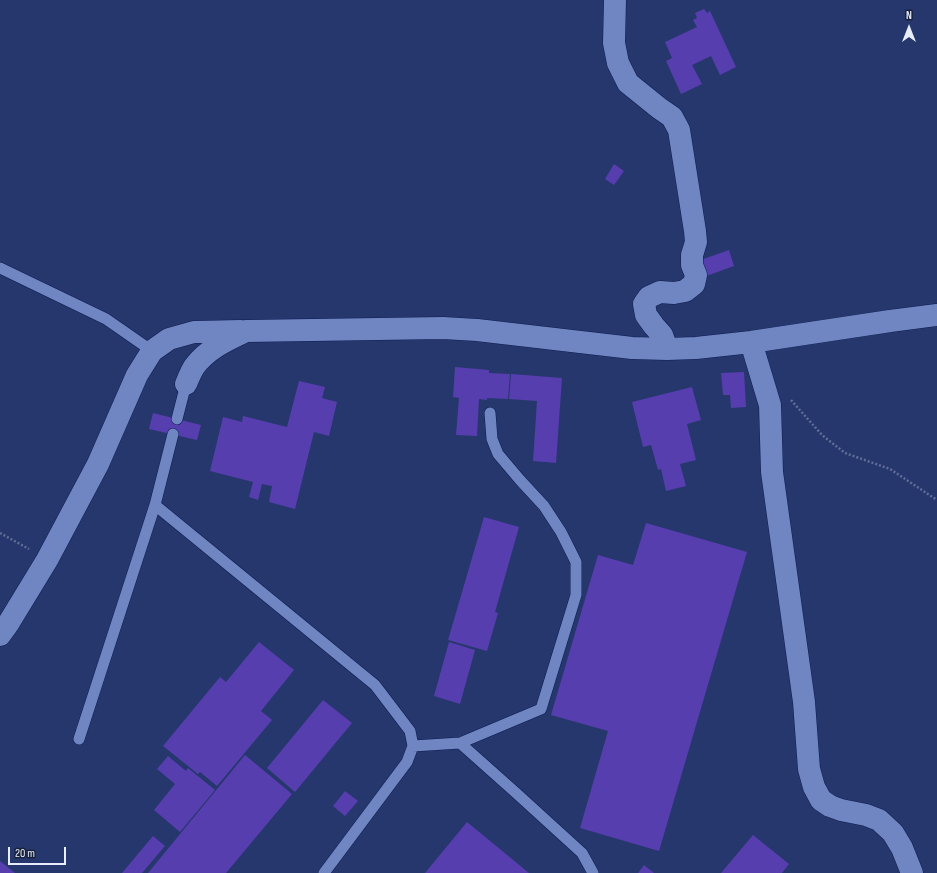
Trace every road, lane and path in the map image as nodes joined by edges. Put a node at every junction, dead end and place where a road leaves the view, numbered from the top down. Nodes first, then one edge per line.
1 (615, 0) edge
2 (0, 268) edge
3 (937, 315) edge
4 (246, 331) junction
5 (751, 342) junction
6 (667, 349) junction
7 (152, 351) junction
8 (186, 384) joint
9 (765, 388) junction
10 (490, 413) dead end
11 (177, 419) dead end
12 (173, 434) dead end
13 (937, 500) edge
14 (156, 505) junction
15 (0, 533) edge
16 (47, 560) junction
17 (0, 635) edge
18 (79, 739) dead end
19 (460, 743) junction
20 (414, 746) junction
21 (324, 873) edge
22 (593, 873) edge
23 (912, 873) edge

1 - 6 street
2 - 7 lane
3 - 5 street
4 - 6 street
4 - 7 street
4 - 8 street
5 - 6 street
5 - 9 street
7 - 16 street
8 - 11 lane
9 - 13 path
9 - 23 street
10 - 19 lane
12 - 14 lane
14 - 18 lane
14 - 20 lane
15 - 16 path
16 - 17 street
19 - 20 lane
19 - 22 lane
20 - 21 lane

